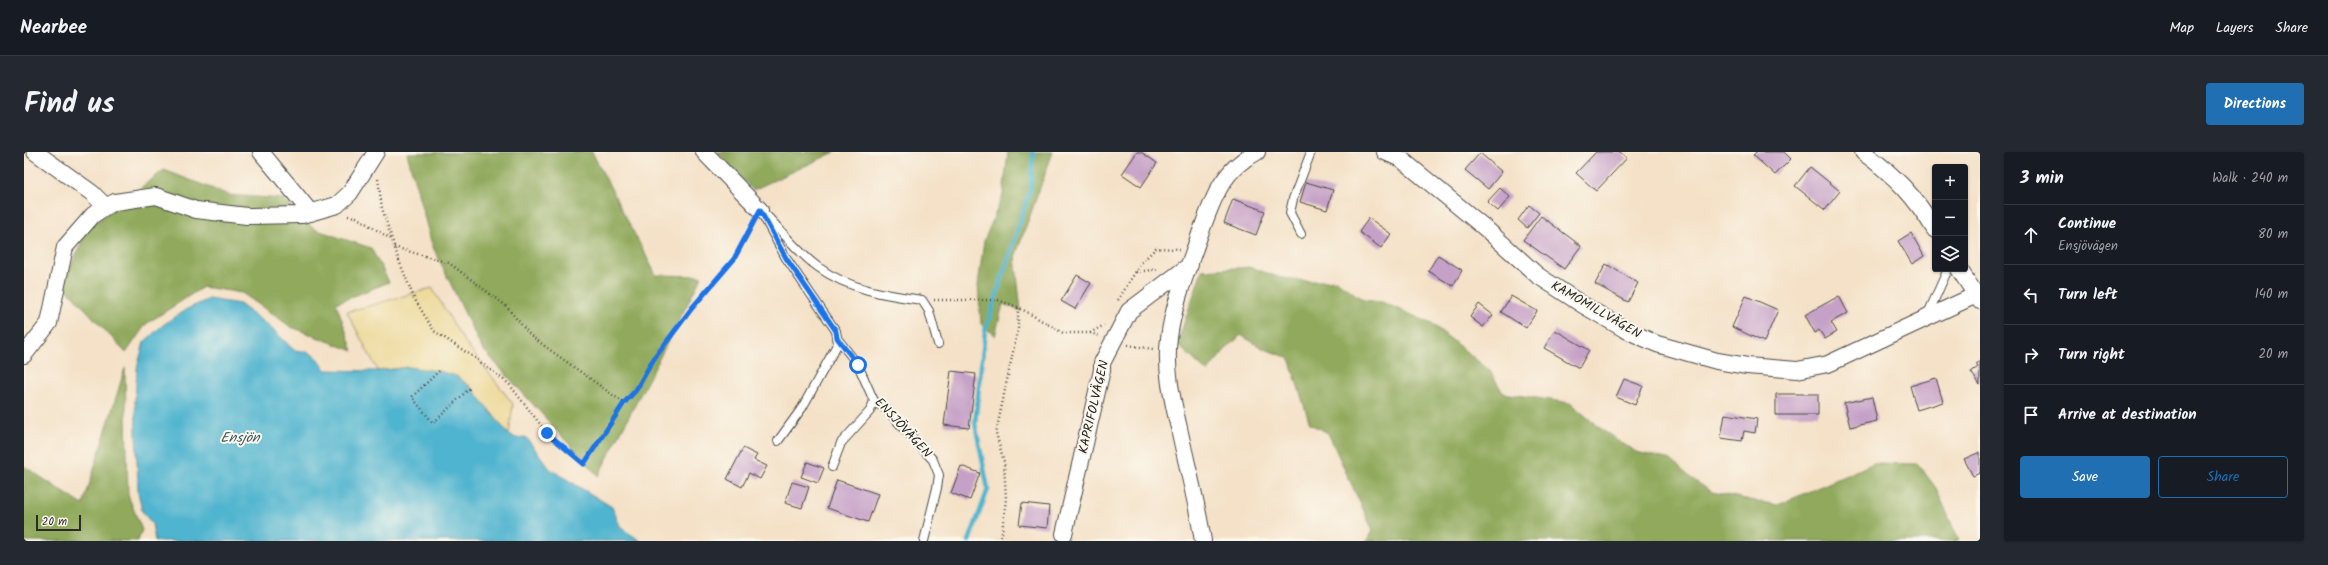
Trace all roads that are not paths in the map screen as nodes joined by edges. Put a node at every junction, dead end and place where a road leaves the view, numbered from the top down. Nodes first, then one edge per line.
1 (35, 152) edge
2 (261, 152) edge
3 (704, 152) edge
4 (1257, 152) edge
5 (1311, 152) edge
6 (1385, 152) edge
7 (1863, 152) edge
8 (375, 153) edge
9 (106, 207) junction
10 (760, 210) junction
11 (317, 212) junction
12 (1932, 226) edge
13 (1301, 234) dead end
14 (1190, 265) junction
15 (1947, 272) edge
16 (1961, 272) edge
17 (1978, 298) edge
18 (1927, 317) junction
19 (837, 338) junction
20 (938, 344) dead end
21 (24, 355) edge
22 (874, 401) junction
23 (778, 440) dead end
24 (832, 467) dead end
25 (1064, 534) dead end
26 (924, 541) edge
27 (1203, 541) edge

1 - 9 street
2 - 11 street
3 - 10 street, ENSJÖVÄGEN
4 - 14 street
5 - 13 lane
6 - 18 street, KAMOMILLVÄGEN
7 - 12 street
8 - 11 street
9 - 11 street
9 - 21 street
10 - 19 lane, ENSJÖVÄGEN
10 - 20 lane
14 - 25 street, KAPRIFOLVÄGEN
14 - 27 street
15 - 18 lane
16 - 17 street
17 - 18 street, KAMOMILLVÄGEN
19 - 22 lane, ENSJÖVÄGEN
19 - 23 lane
22 - 24 lane
22 - 26 lane, ENSJÖVÄGEN

